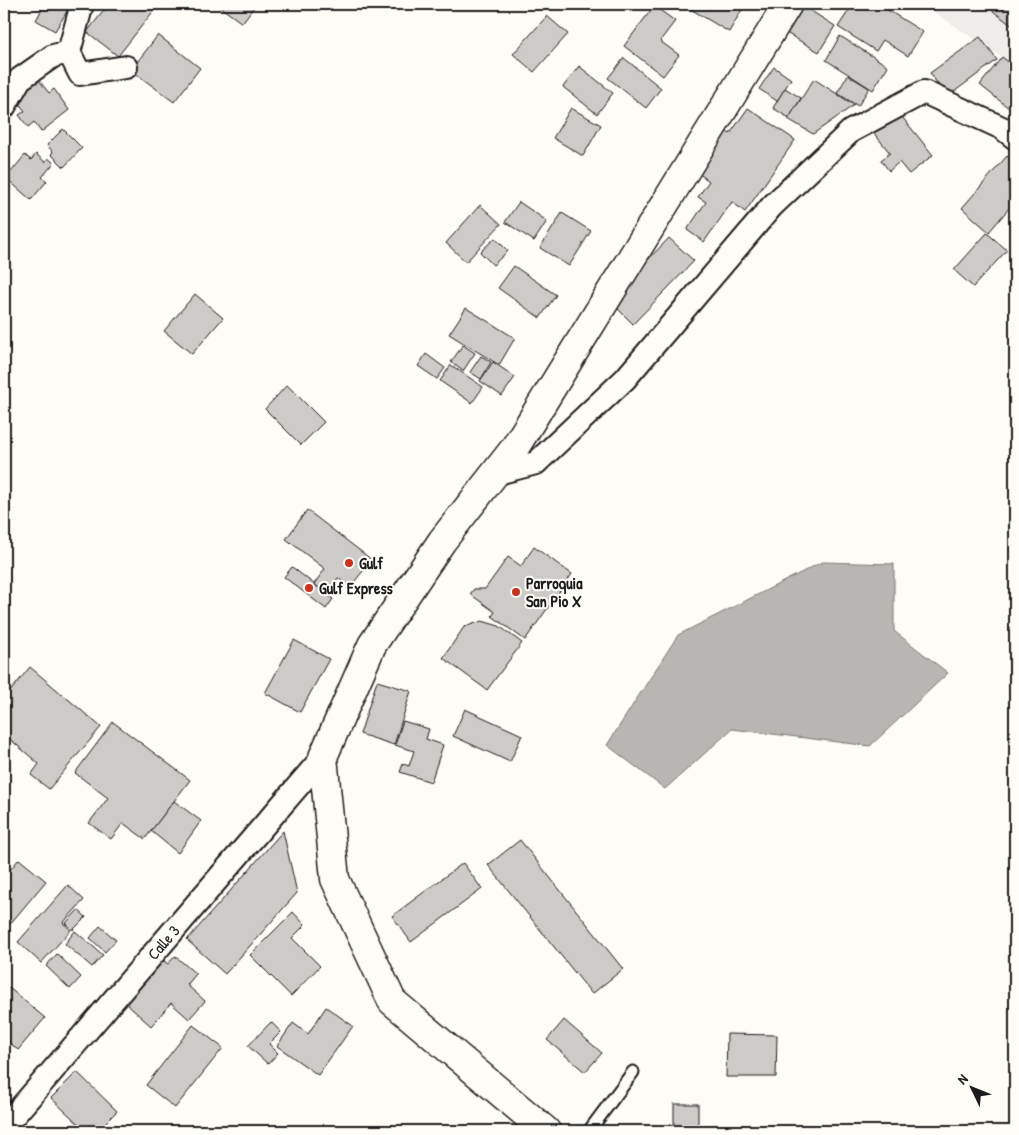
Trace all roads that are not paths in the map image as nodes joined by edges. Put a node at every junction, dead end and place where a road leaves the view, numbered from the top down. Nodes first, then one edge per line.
1 (82, 4) edge
2 (785, 5) edge
3 (69, 52) junction
4 (126, 67) dead end
5 (4, 107) edge
6 (1015, 138) edge
7 (494, 474) junction
8 (323, 757) junction
9 (633, 1072) dead end
10 (8, 1114) edge
11 (546, 1131) edge
12 (589, 1131) edge

1 - 3 street
2 - 7 street
3 - 4 street
3 - 5 street
6 - 7 street
7 - 8 street
8 - 10 street, Calle 3
8 - 11 street
9 - 12 lane

